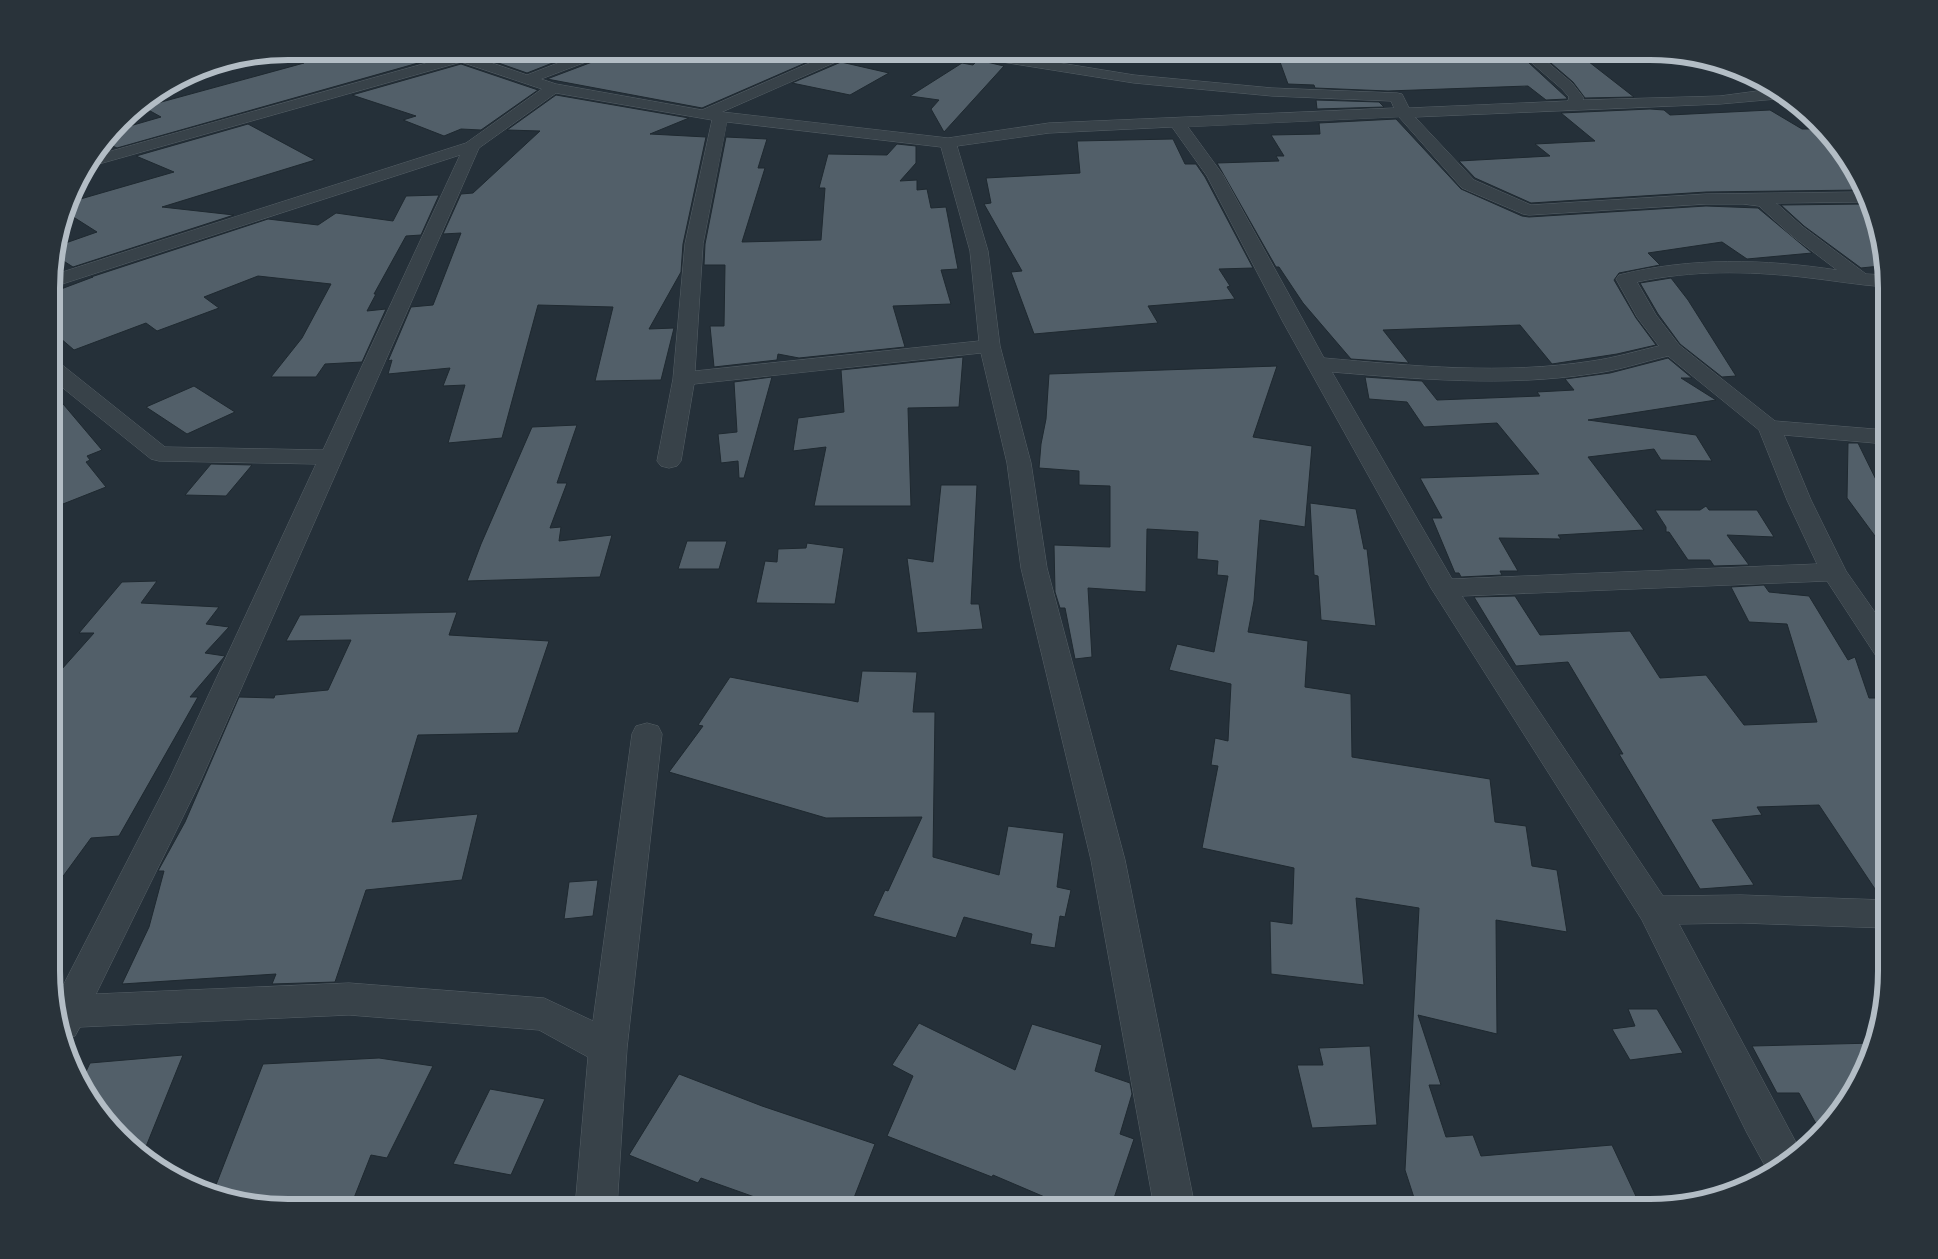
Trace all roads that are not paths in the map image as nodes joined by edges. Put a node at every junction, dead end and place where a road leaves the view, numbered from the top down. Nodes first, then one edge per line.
1 (454, 60) edge
2 (467, 60) edge
3 (579, 60) edge
4 (830, 60) edge
5 (1015, 60) edge
6 (1536, 60) edge
7 (527, 80) junction
8 (553, 88) junction
9 (1770, 94) edge
10 (1574, 104) junction
11 (1403, 113) junction
12 (712, 116) junction
13 (1177, 123) junction
14 (948, 142) junction
15 (472, 146) junction
16 (99, 159) edge
17 (1859, 197) edge
18 (1706, 199) junction
19 (60, 279) edge
20 (1861, 279) junction
21 (1878, 280) edge
22 (990, 346) junction
23 (1672, 349) junction
24 (1317, 364) junction
25 (60, 375) edge
26 (684, 379) junction
27 (1770, 427) junction
28 (1878, 436) edge
29 (331, 458) junction
30 (668, 461) dead end
31 (1834, 572) junction
32 (1444, 588) junction
33 (1878, 637) edge
34 (647, 734) dead end
35 (1654, 910) junction
36 (1878, 914) edge
37 (65, 1018) edge
38 (608, 1048) junction
39 (1782, 1157) edge
40 (602, 1199) edge
41 (1174, 1199) edge

1 - 16 street
2 - 7 street
3 - 7 street
4 - 12 street
5 - 11 street
6 - 10 street
7 - 8 street
8 - 12 street
8 - 15 street
9 - 10 street
10 - 11 street
11 - 13 street
11 - 18 street
12 - 14 street
12 - 26 street
13 - 14 street
13 - 24 street
14 - 22 street
15 - 19 street
15 - 29 street
17 - 18 street
18 - 20 street
20 - 21 street
20 - 23 street
22 - 26 street
22 - 41 street
23 - 24 street
23 - 27 street
24 - 32 street
25 - 29 street
26 - 30 street
27 - 28 street
27 - 31 street
29 - 37 street
31 - 32 street
31 - 33 street
32 - 35 street
34 - 38 street
35 - 36 street
35 - 39 street
37 - 38 street
38 - 40 street

